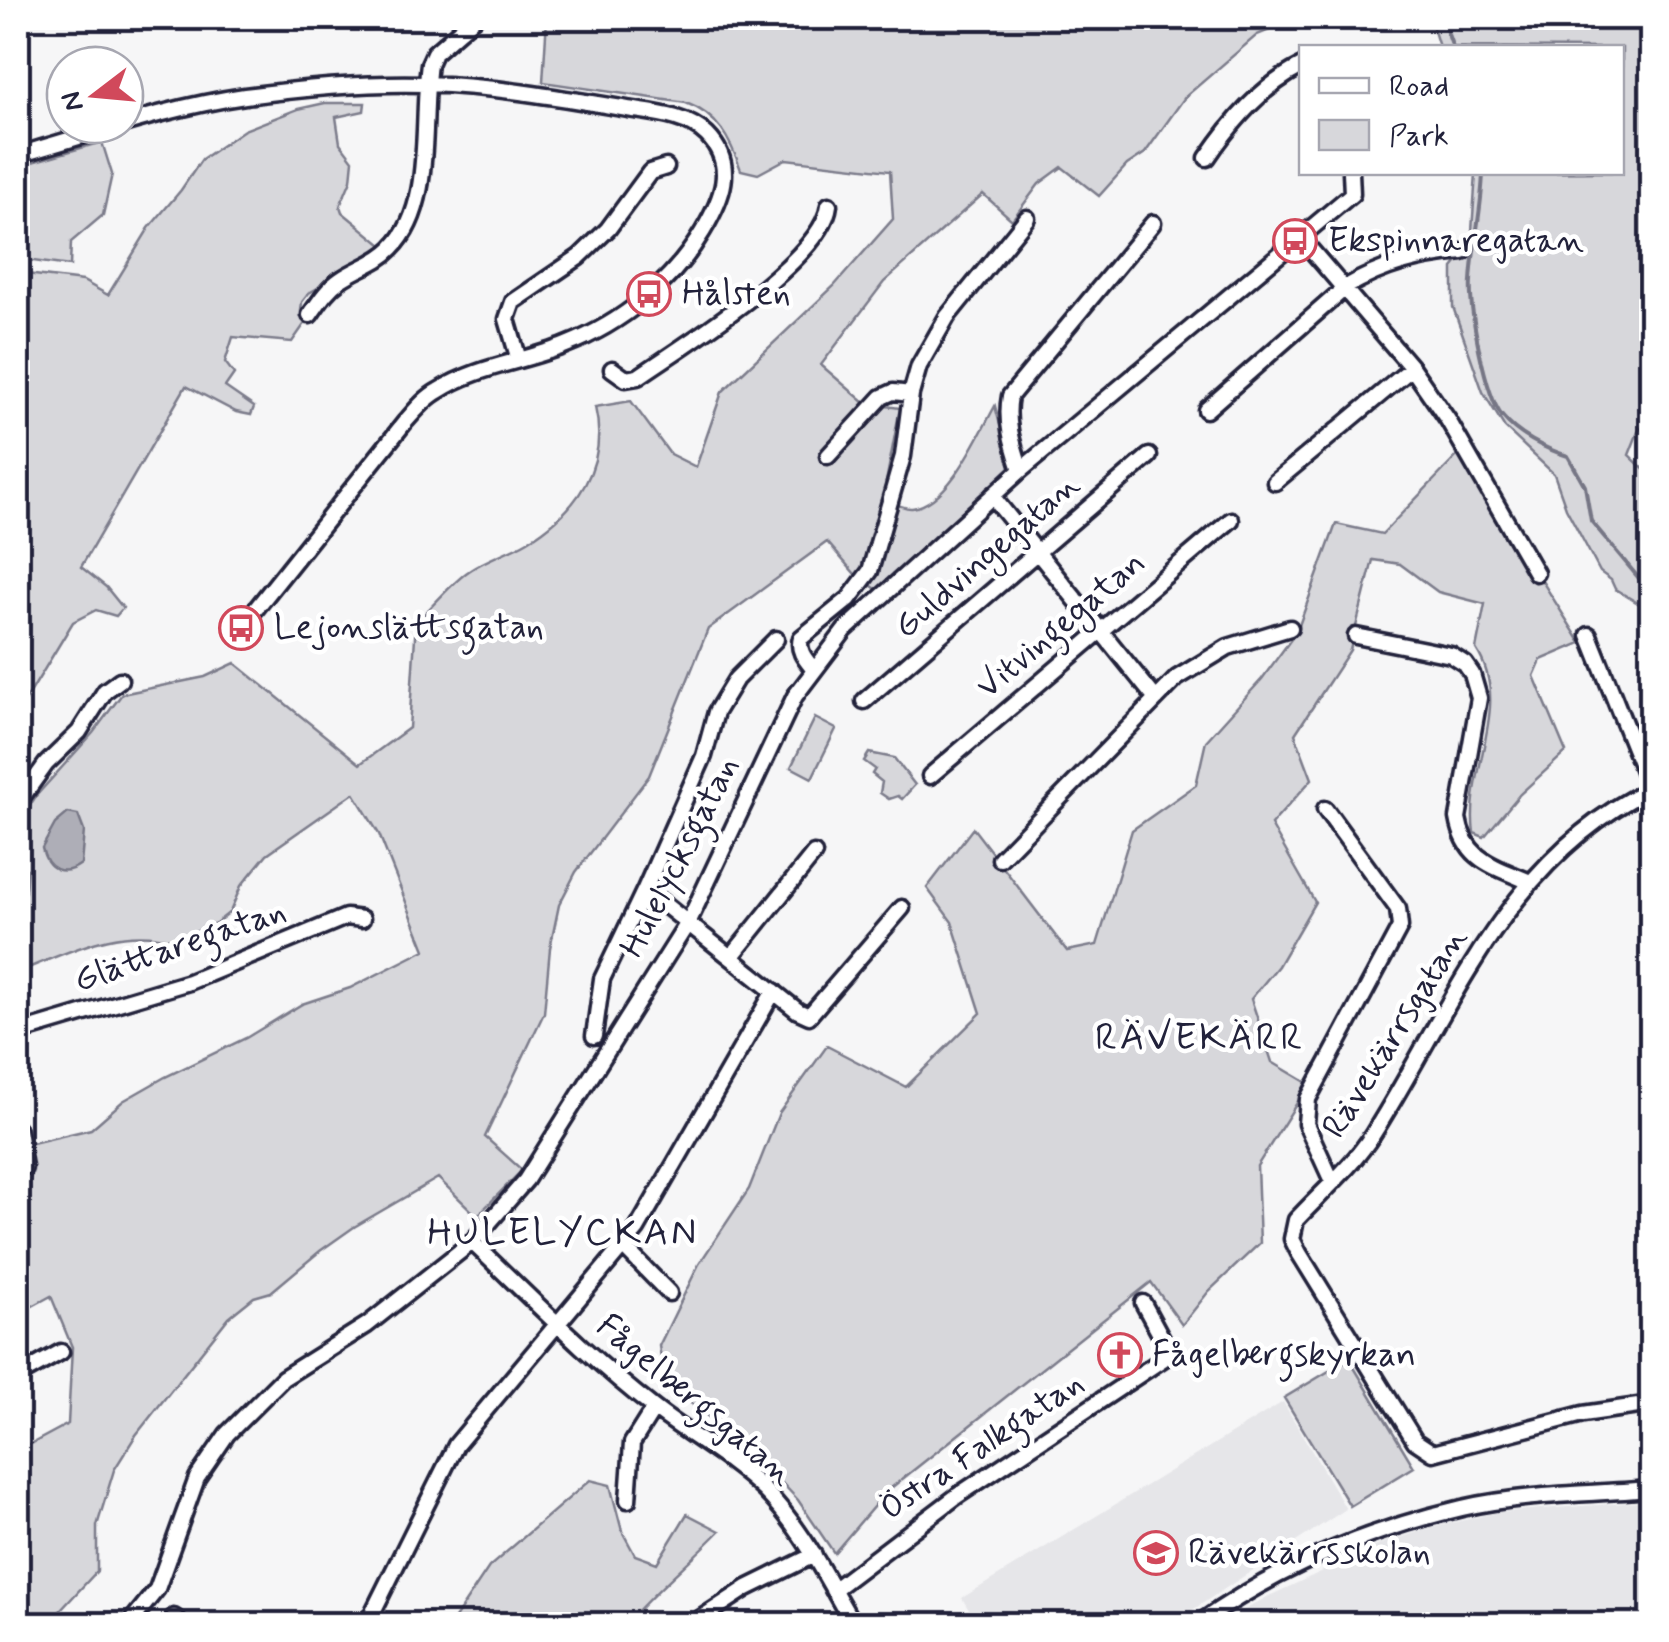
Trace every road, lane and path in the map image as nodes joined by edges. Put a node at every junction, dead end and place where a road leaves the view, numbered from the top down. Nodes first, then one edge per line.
1 (474, 18) edge
2 (1299, 67) edge
3 (426, 84) junction
4 (18, 155) edge
5 (1207, 158) dead end
6 (666, 168) dead end
7 (1351, 175) edge
8 (829, 205) dead end
9 (1027, 218) dead end
10 (1153, 223) dead end
11 (1300, 237) junction
12 (1463, 252) dead end
13 (1346, 287) junction
14 (310, 315) dead end
15 (519, 360) junction
16 (1412, 368) junction
17 (612, 369) dead end
18 (911, 394) junction
19 (1206, 410) dead end
20 (828, 456) dead end
21 (1149, 456) dead end
22 (1021, 470) junction
23 (1275, 482) dead end
24 (992, 496) junction
25 (1231, 520) dead end
26 (1037, 555) junction
27 (1536, 574) dead end
28 (251, 615) dead end
29 (1290, 628) dead end
30 (1099, 631) junction
31 (1589, 635) dead end
32 (1356, 636) dead end
33 (776, 639) dead end
34 (814, 670) junction
35 (120, 680) dead end
36 (1155, 698) junction
37 (864, 701) dead end
38 (930, 776) dead end
39 (1650, 788) edge
40 (18, 804) edge
41 (1325, 808) dead end
42 (814, 854) dead end
43 (1000, 859) dead end
44 (1530, 882) junction
45 (644, 889) junction
46 (902, 908) dead end
47 (362, 918) dead end
48 (689, 922) junction
49 (732, 956) junction
50 (774, 991) junction
51 (18, 1033) edge
52 (594, 1036) dead end
53 (18, 1130) edge
54 (24, 1168) dead end
55 (1332, 1181) junction
56 (472, 1242) junction
57 (624, 1246) junction
58 (669, 1293) dead end
59 (1143, 1302) dead end
60 (558, 1324) junction
61 (61, 1352) dead end
62 (18, 1376) edge
63 (1652, 1404) edge
64 (654, 1408) junction
65 (1652, 1489) edge
66 (628, 1500) dead end
67 (814, 1555) junction
68 (833, 1590) junction
69 (129, 1624) edge
70 (367, 1624) edge
71 (692, 1624) edge
72 (853, 1624) edge
73 (1198, 1624) edge

1 - 3 street
2 - 5 street
3 - 4 street
3 - 14 street
3 - 15 street
6 - 15 street
7 - 11 street, Hulelycksgatan
8 - 17 street
9 - 18 street
10 - 22 street
11 - 13 street
11 - 22 street, Hulelycksgatan
12 - 13 street
13 - 16 street
13 - 19 street
15 - 28 street
16 - 23 street
16 - 27 street
18 - 20 street
18 - 34 street
21 - 26 street, Guldvingegatan
22 - 24 street, Hulelycksgatan
24 - 26 street
24 - 34 street, Hulelycksgatan
25 - 30 street, Vitvingegatan
26 - 30 street
26 - 37 street, Guldvingegatan
29 - 36 street
30 - 36 street
30 - 38 street, Vitvingegatan
31 - 39 street
32 - 44 street
33 - 45 street
34 - 48 street, Hulelycksgatan
35 - 40 street
36 - 43 street
39 - 44 street, Rävekärrsgatan
41 - 55 street
42 - 49 street
44 - 55 street, Rävekärrsgatan
45 - 48 street
45 - 52 street
46 - 50 street
47 - 51 street, Glättaregatan
48 - 49 street
48 - 56 street, Hulelycksgatan
49 - 50 street
50 - 57 street
53 - 54 street
55 - 63 street, Rävekärrsgatan
56 - 60 street, Fågelbergsgatan
56 - 69 street, Hulelycksgatan
57 - 58 street
57 - 60 street
59 - 68 street, Östra Falkgatan
60 - 64 street, Fågelbergsgatan
60 - 70 street
61 - 62 street
64 - 66 street
64 - 67 street, Fågelbergsgatan
65 - 73 street
67 - 68 street, Fågelbergsgatan
67 - 71 street
68 - 72 street, Fågelbergsgatan

